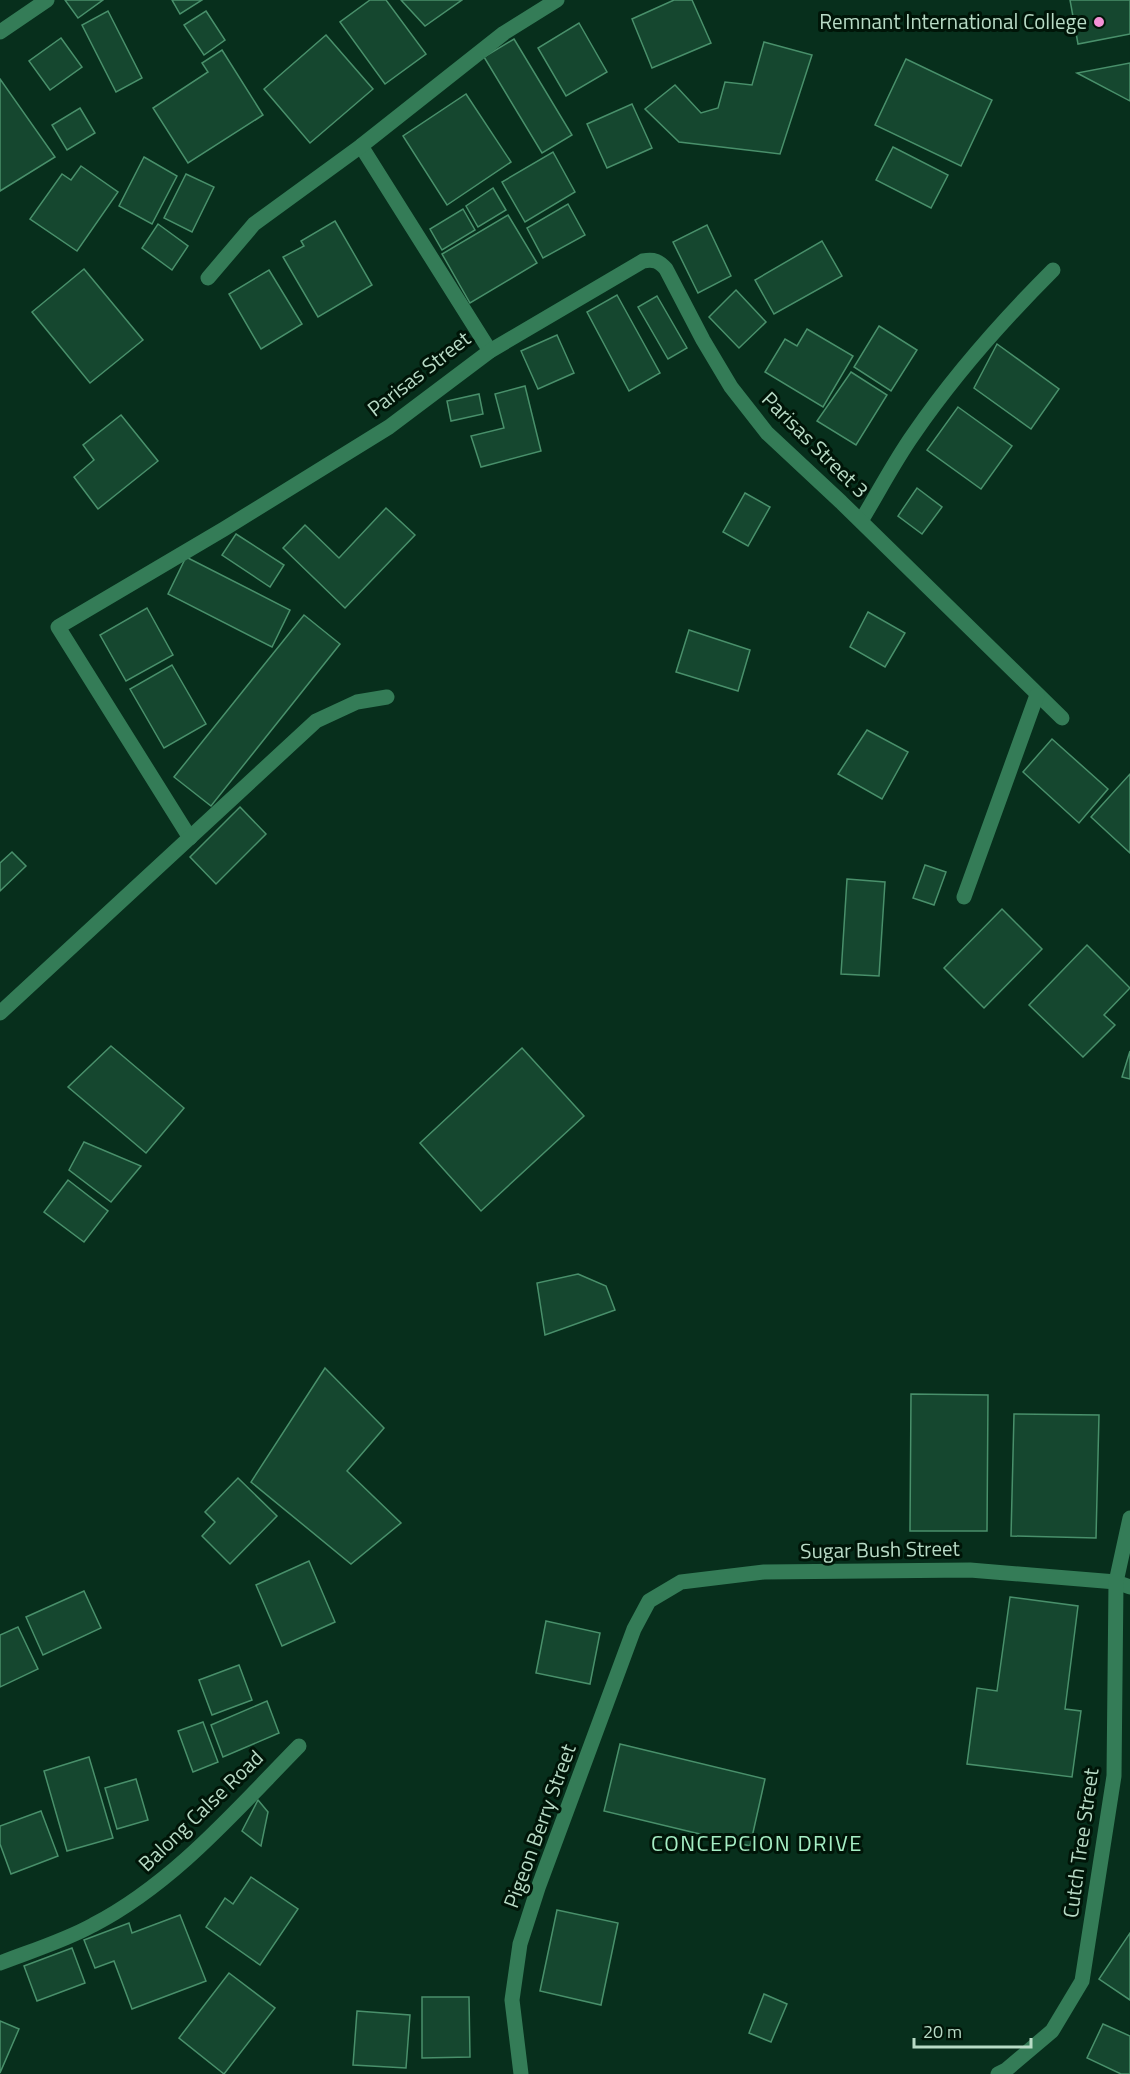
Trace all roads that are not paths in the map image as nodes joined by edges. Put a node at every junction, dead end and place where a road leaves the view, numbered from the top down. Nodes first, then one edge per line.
1 (47, 0) edge
2 (557, 0) edge
3 (0, 32) edge
4 (361, 146) junction
5 (1053, 270) dead end
6 (208, 278) dead end
7 (490, 351) junction
8 (861, 521) junction
9 (1037, 694) junction
10 (387, 697) dead end
11 (1062, 718) dead end
12 (190, 838) junction
13 (964, 897) dead end
14 (0, 1013) edge
15 (1130, 1518) edge
16 (1123, 1584) edge
17 (649, 1601) joint
18 (299, 1746) dead end
19 (0, 1964) edge
20 (521, 2074) edge
21 (998, 2074) edge

1 - 3 street
2 - 4 street
4 - 6 street
4 - 7 street, Parisas Street
5 - 8 street
7 - 8 street, Parisas Street 3
7 - 12 street, Parisas Street
8 - 9 street, Parisas Street 3
9 - 11 street, Parisas Street 3
9 - 13 street
10 - 12 street
12 - 14 street
15 - 16 street, Cutch Tree Street
16 - 17 street, Sugar Bush Street
16 - 21 street, Cutch Tree Street
17 - 20 street, Pigeon Berry Street
18 - 19 street, Balong Calse Road

